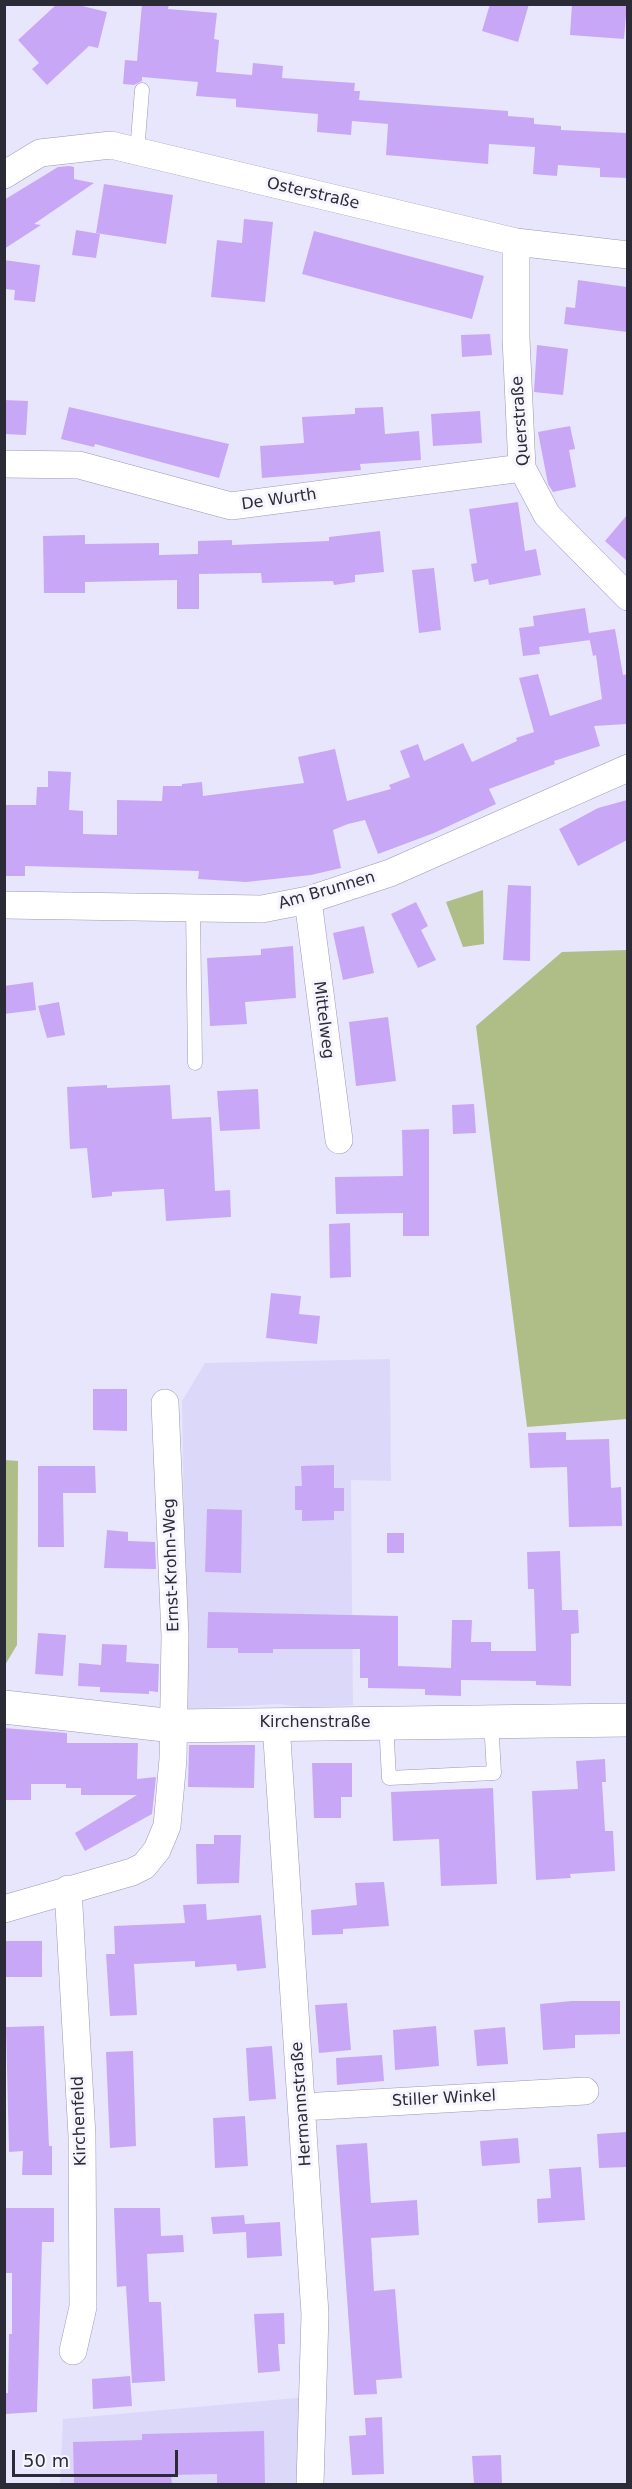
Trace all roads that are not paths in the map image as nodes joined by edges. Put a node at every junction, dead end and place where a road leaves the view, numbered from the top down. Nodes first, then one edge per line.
1 (142, 90) dead end
2 (136, 152) junction
3 (4, 175) edge
4 (516, 242) junction
5 (627, 255) edge
6 (4, 464) edge
7 (522, 468) junction
8 (627, 597) edge
9 (627, 768) edge
10 (308, 900) junction
11 (4, 905) edge
12 (193, 908) junction
13 (195, 1064) dead end
14 (339, 1140) dead end
15 (165, 1403) dead end
16 (4, 1707) edge
17 (627, 1720) edge
18 (491, 1721) junction
19 (386, 1722) junction
20 (276, 1724) junction
21 (174, 1726) junction
22 (68, 1889) junction
23 (4, 1909) edge
24 (585, 2091) dead end
25 (302, 2107) junction
26 (74, 2351) dead end
27 (310, 2484) edge

1 - 2 lane
2 - 3 street, Osterstraße
2 - 4 street, Osterstraße
4 - 5 street, Osterstraße
4 - 7 street, Querstraße
6 - 7 street, De Wurth
7 - 8 street, Querstraße
9 - 10 street, Am Brunnen
10 - 12 street, Am Brunnen
10 - 14 street, Mittelweg
11 - 12 street, Am Brunnen
12 - 13 lane
15 - 21 street, Ernst-Krohn-Weg
16 - 21 street, Kirchenstraße
17 - 18 street, Kirchenstraße
18 - 19 street, Kirchenstraße
18 - 19 lane
19 - 20 street, Kirchenstraße
20 - 21 street, Kirchenstraße
20 - 25 street, Hermannstraße
21 - 22 street, Ernst-Krohn-Weg
22 - 23 street, Ernst-Krohn-Weg
22 - 26 street, Kirchenfeld
24 - 25 street, Stiller Winkel
25 - 27 street, Hermannstraße

